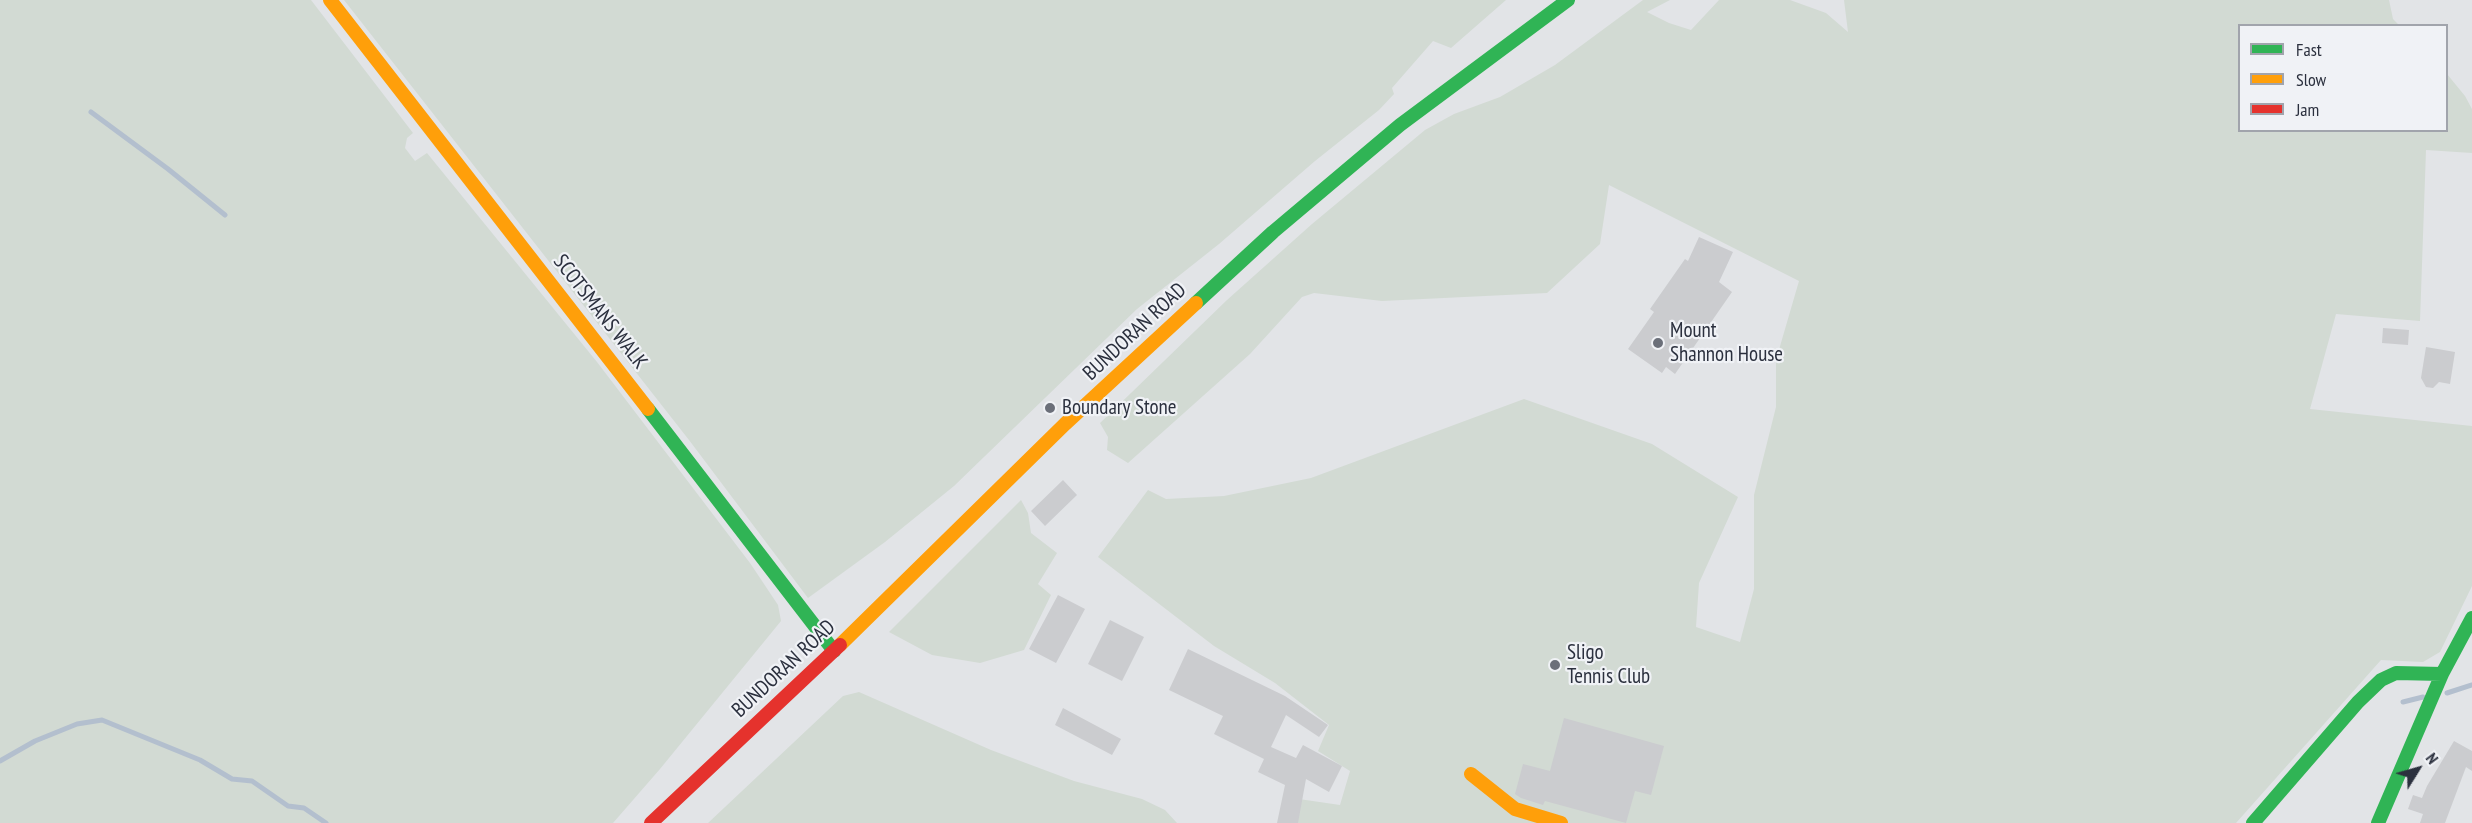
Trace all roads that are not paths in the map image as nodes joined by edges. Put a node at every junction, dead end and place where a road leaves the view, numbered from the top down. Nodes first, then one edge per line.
1 (330, 0) edge
2 (1568, 0) edge
3 (2472, 618) edge
4 (834, 651) junction
5 (2442, 674) junction
6 (1472, 774) dead end
7 (651, 823) edge
8 (1561, 823) edge
9 (2253, 823) edge
10 (2378, 823) edge

1 - 4 main road, SCOTSMANS WALK
2 - 4 main road, BUNDORAN ROAD
3 - 5 main road
4 - 7 main road, BUNDORAN ROAD
5 - 9 main road
5 - 10 main road
6 - 8 main road

